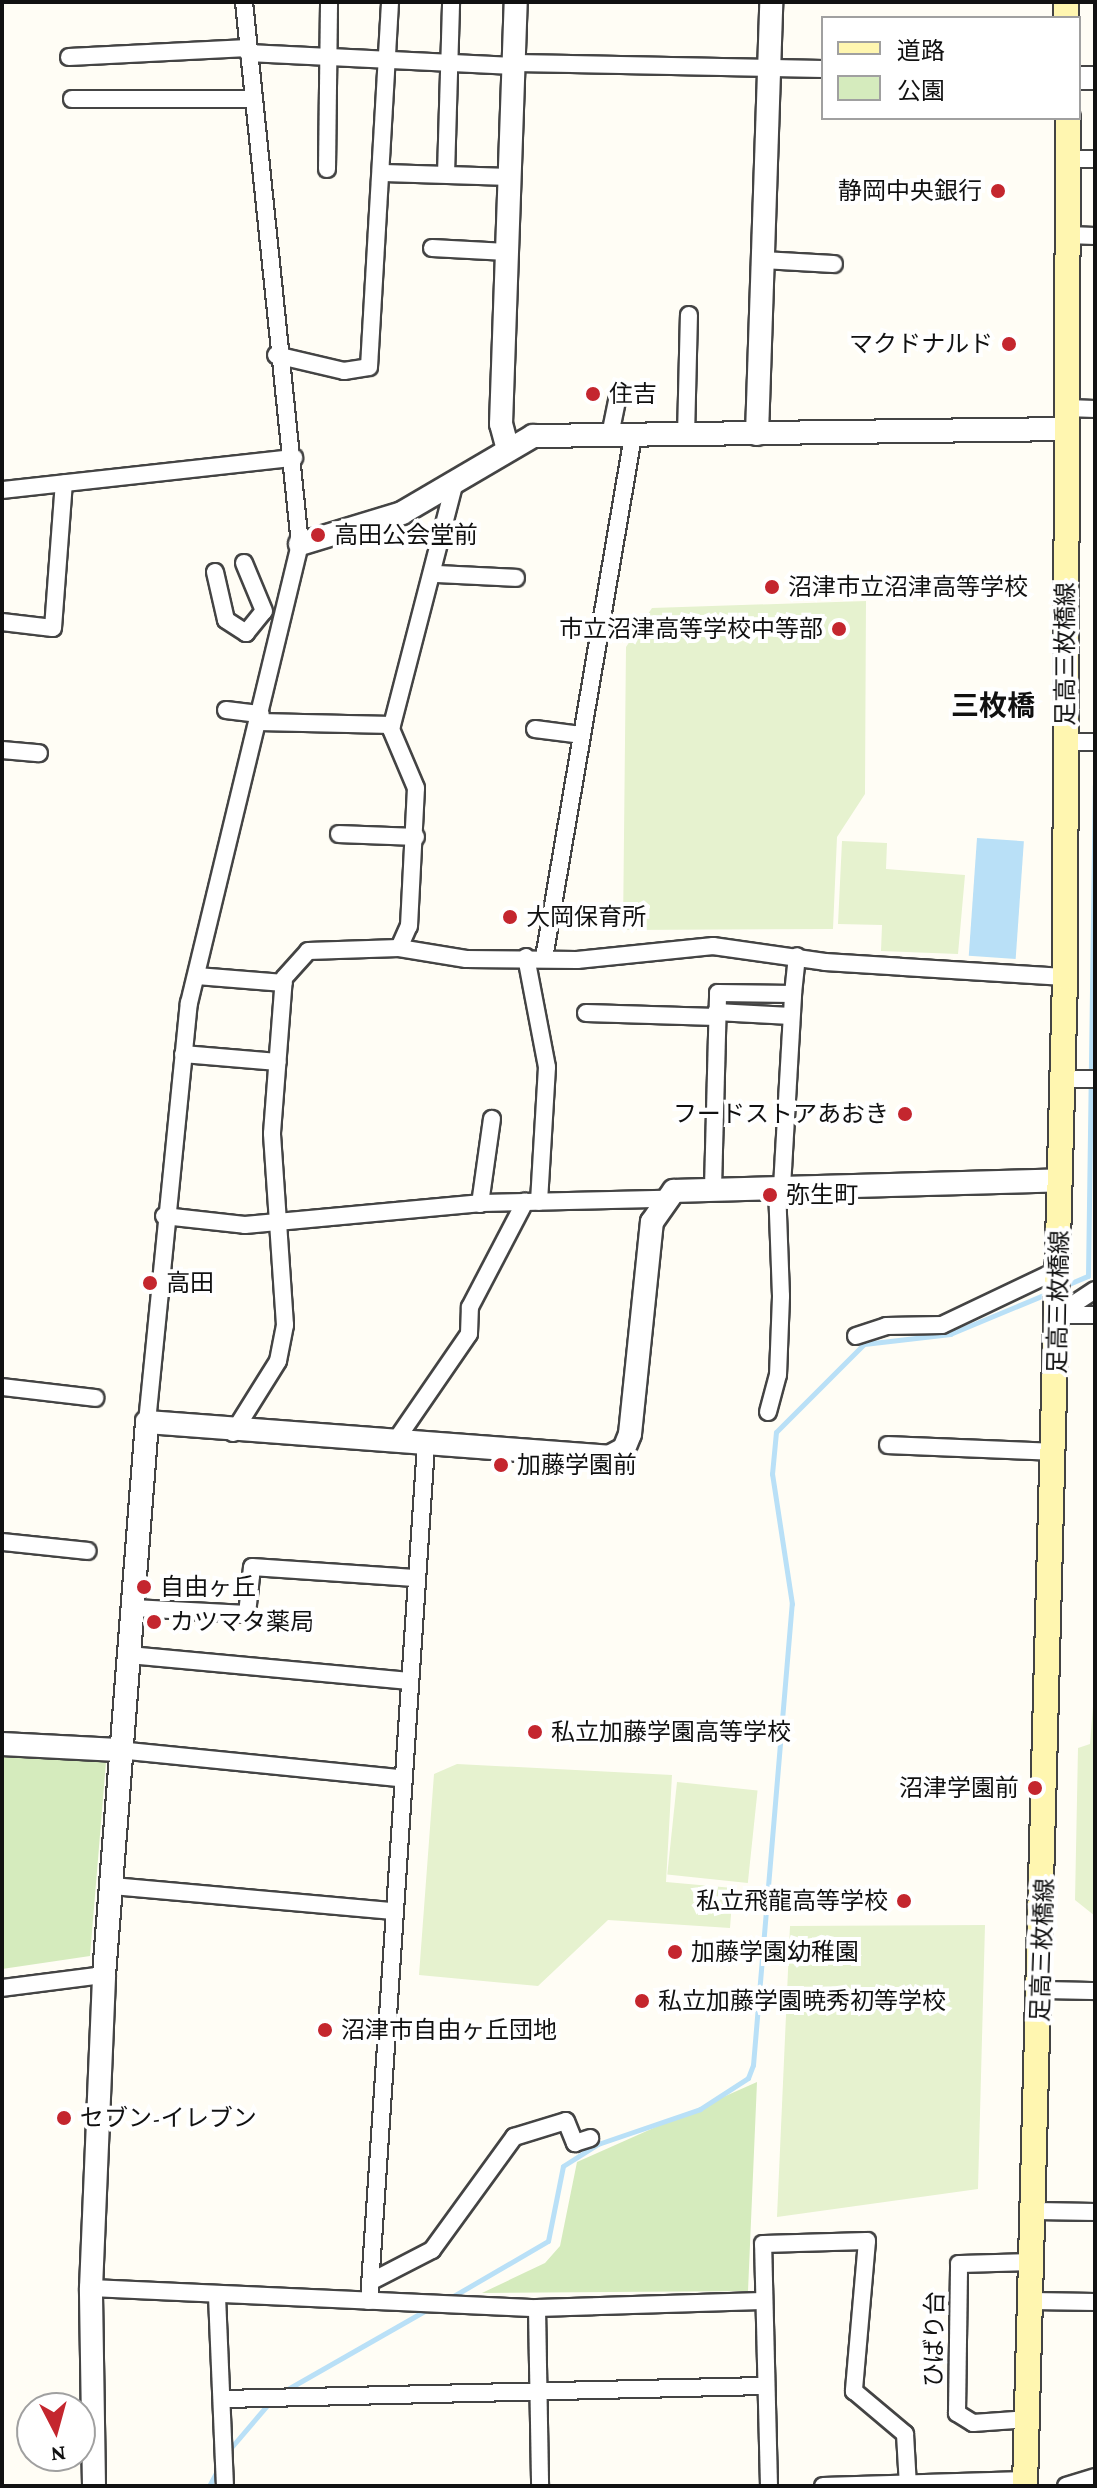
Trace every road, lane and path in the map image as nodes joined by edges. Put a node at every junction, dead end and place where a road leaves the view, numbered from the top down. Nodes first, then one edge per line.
1 (244, 2) edge
2 (329, 2) edge
3 (390, 2) edge
4 (451, 2) edge
5 (516, 2) edge
6 (771, 2) edge
7 (248, 51) junction
8 (69, 57) dead end
9 (329, 60) junction
10 (390, 60) junction
11 (451, 62) junction
12 (514, 64) junction
13 (769, 68) junction
14 (821, 69) edge
15 (72, 99) dead end
16 (252, 99) junction
17 (1068, 120) edge
18 (1069, 159) junction
19 (1095, 159) edge
20 (327, 169) dead end
21 (384, 173) junction
22 (446, 174) junction
23 (510, 177) junction
24 (1068, 235) junction
25 (1095, 236) edge
26 (432, 248) dead end
27 (507, 252) junction
28 (762, 260) junction
29 (834, 264) dead end
30 (689, 315) dead end
31 (276, 355) junction
32 (619, 391) dead end
33 (1095, 409) edge
34 (1067, 418) junction
35 (757, 434) junction
36 (610, 435) junction
37 (633, 436) junction
38 (686, 436) junction
39 (507, 446) junction
40 (294, 458) junction
41 (64, 483) junction
42 (454, 485) junction
43 (2, 490) edge
44 (300, 544) junction
45 (244, 563) dead end
46 (215, 572) dead end
47 (435, 574) junction
48 (516, 578) dead end
49 (5, 625) edge
50 (226, 710) dead end
51 (260, 718) junction
52 (392, 725) junction
53 (535, 729) dead end
54 (581, 735) junction
55 (1066, 742) junction
56 (1095, 742) edge
57 (2, 750) edge
58 (39, 753) dead end
59 (339, 834) dead end
60 (416, 837) junction
61 (399, 948) junction
62 (797, 956) junction
63 (526, 957) junction
64 (544, 958) junction
65 (197, 976) junction
66 (1065, 977) junction
67 (284, 983) junction
68 (793, 994) junction
69 (586, 1013) dead end
70 (716, 1015) junction
71 (791, 1016) junction
72 (183, 1054) junction
73 (278, 1062) junction
74 (1079, 1079) edge
75 (492, 1119) dead end
76 (1061, 1180) junction
77 (713, 1188) junction
78 (780, 1188) junction
79 (665, 1199) junction
80 (532, 1202) junction
81 (480, 1204) junction
82 (164, 1216) junction
83 (274, 1223) junction
84 (1058, 1270) junction
85 (1095, 1290) edge
86 (1057, 1307) junction
87 (1095, 1315) edge
88 (856, 1336) dead end
89 (2, 1387) edge
90 (95, 1398) dead end
91 (768, 1412) dead end
92 (147, 1422) junction
93 (233, 1433) junction
94 (394, 1443) junction
95 (426, 1445) junction
96 (888, 1445) dead end
97 (1055, 1452) junction
98 (2, 1542) edge
99 (88, 1551) dead end
100 (415, 1578) junction
101 (133, 1608) junction
102 (129, 1655) junction
103 (407, 1681) junction
104 (2, 1744) edge
105 (118, 1750) junction
106 (401, 1778) junction
107 (112, 1886) junction
108 (391, 1911) junction
109 (104, 1975) junction
110 (2, 1988) edge
111 (1041, 1990) junction
112 (1095, 1991) edge
113 (590, 2138) dead end
114 (1036, 2211) junction
115 (1095, 2212) edge
116 (1033, 2262) junction
117 (370, 2282) junction
118 (91, 2288) junction
119 (217, 2296) junction
120 (369, 2301) junction
121 (762, 2301) junction
122 (1032, 2301) junction
123 (1095, 2302) edge
124 (537, 2308) junction
125 (765, 2386) junction
126 (539, 2391) junction
127 (224, 2399) junction
128 (1029, 2419) junction
129 (1095, 2477) edge
130 (1025, 2483) edge
131 (908, 2485) edge
132 (94, 2486) edge
133 (225, 2486) edge
134 (540, 2486) edge
135 (769, 2486) edge
136 (823, 2486) edge
137 (1066, 2486) edge

1 - 7 street
2 - 9 street
3 - 10 street
4 - 11 street
5 - 12 street
6 - 13 street
7 - 8 street
7 - 9 street
7 - 16 street
9 - 10 street
9 - 20 street
10 - 11 street
10 - 21 street
11 - 12 street
11 - 22 street
12 - 13 street
12 - 23 street
13 - 14 street
13 - 28 street
15 - 16 street
16 - 31 street
17 - 18 main road, 足高三枚橋線
18 - 19 street
18 - 24 main road, 足高三枚橋線
21 - 22 street
21 - 31 street
22 - 23 street
23 - 27 street
24 - 25 street
24 - 34 main road, 足高三枚橋線
26 - 27 street
27 - 39 street
28 - 29 street
28 - 35 street
30 - 38 street
31 - 40 street
32 - 36 street
33 - 34 street
34 - 35 street
34 - 55 main road, 足高三枚橋線
35 - 38 street
36 - 37 street
36 - 39 street
37 - 38 street
37 - 54 street
39 - 42 street
40 - 41 street
40 - 44 street
41 - 43 street
41 - 49 street
42 - 44 street
42 - 47 street
44 - 51 street
45 - 46 street
47 - 48 street
47 - 52 street
50 - 51 street
51 - 52 street
51 - 65 street
52 - 60 street
53 - 54 street
54 - 64 street
55 - 56 street
55 - 66 main road, 足高三枚橋線
57 - 58 street
59 - 60 street
60 - 61 street
61 - 63 street
61 - 67 street
62 - 64 street
62 - 66 street
62 - 68 street
63 - 64 street
63 - 80 street
65 - 67 street
65 - 72 street
66 - 74 main road, 足高三枚橋線
67 - 73 street
68 - 70 street
68 - 71 street
69 - 70 street
70 - 71 street
70 - 77 street
71 - 78 street
72 - 73 street
72 - 82 street
73 - 83 street
74 - 76 main road, 足高三枚橋線
75 - 81 street
76 - 78 street
76 - 84 main road, 足高三枚橋線
77 - 78 street
77 - 79 street
78 - 91 street
79 - 80 street
79 - 95 street
80 - 81 street
80 - 94 street
81 - 83 street
82 - 83 street
82 - 92 street
83 - 93 street
84 - 86 main road, 足高三枚橋線
84 - 88 street
85 - 86 street
86 - 87 street
86 - 97 main road, 足高三枚橋線
89 - 90 street
92 - 93 street
92 - 101 street
93 - 94 street
94 - 95 street
95 - 100 street
96 - 97 street
97 - 111 main road, 足高三枚橋線
98 - 99 street
100 - 101 street
100 - 103 street
101 - 102 street
102 - 103 street
102 - 105 street
103 - 106 street
104 - 105 street
105 - 106 street
105 - 107 street
106 - 108 street
107 - 108 street
107 - 109 street
108 - 117 street
109 - 110 street
109 - 118 street
111 - 112 street
111 - 114 main road, 足高三枚橋線
113 - 117 street
114 - 115 street
114 - 116 main road, 足高三枚橋線
116 - 122 main road, 足高三枚橋線
116 - 128 street, ひばり台
117 - 120 street
118 - 119 street
118 - 132 street
119 - 120 street
119 - 127 street
120 - 124 street
121 - 124 street
121 - 125 street
121 - 131 street
122 - 123 street
122 - 128 main road, 足高三枚橋線
124 - 126 street
125 - 126 street
125 - 135 street
126 - 127 street
126 - 134 street
127 - 133 street
128 - 130 main road, 足高三枚橋線
129 - 137 street
130 - 131 street
131 - 136 street

